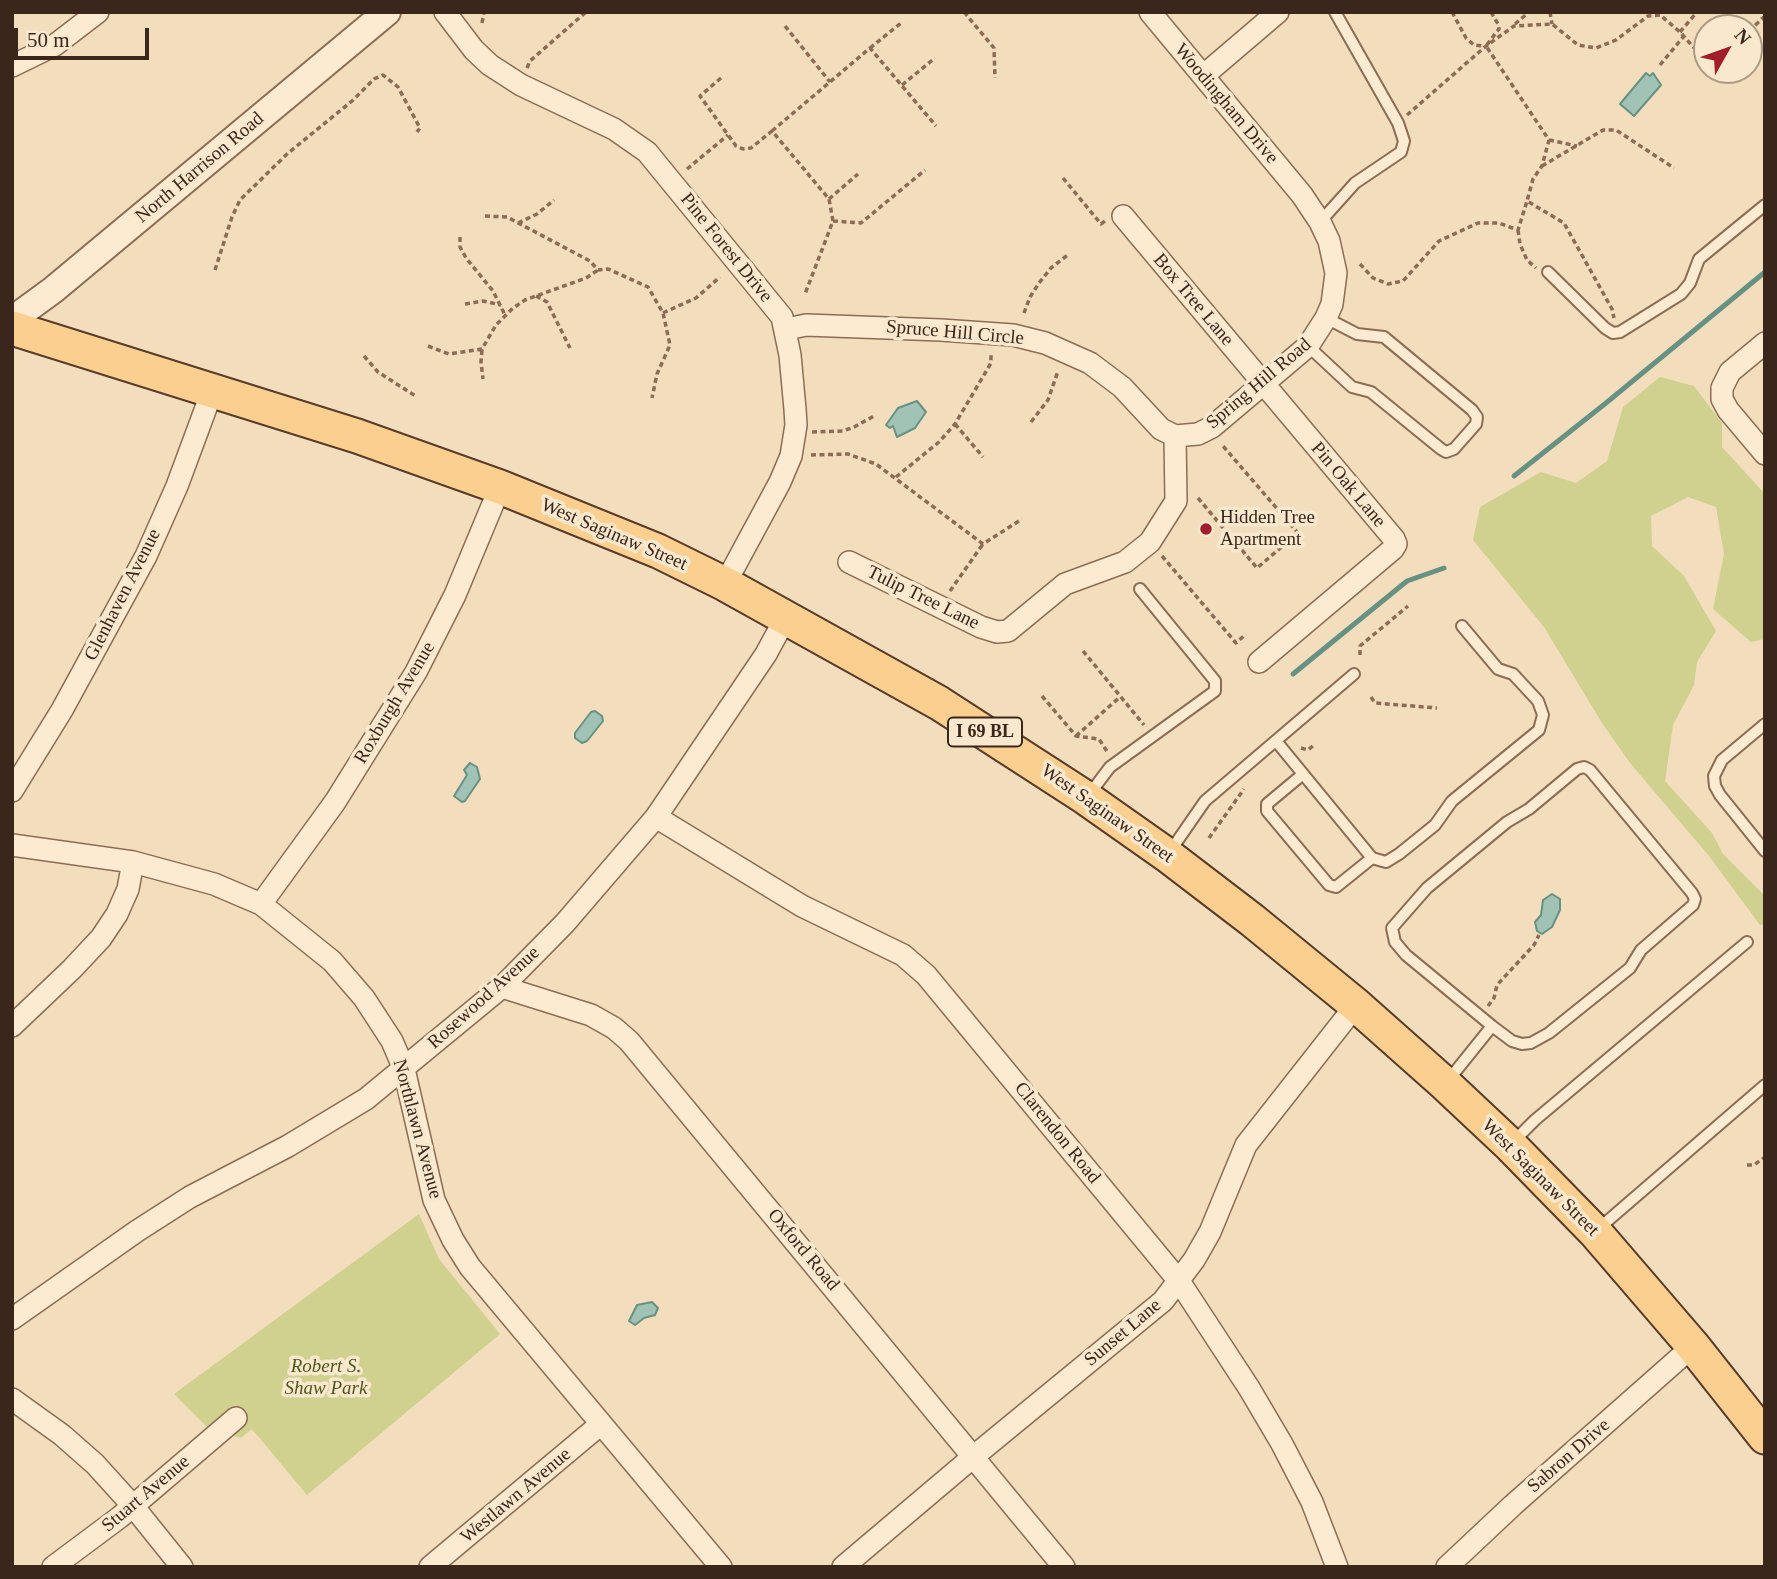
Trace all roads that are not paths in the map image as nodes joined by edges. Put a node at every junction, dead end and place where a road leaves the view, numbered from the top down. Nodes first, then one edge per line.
1 (98, 12) edge
2 (387, 12) edge
3 (445, 12) edge
4 (1150, 12) edge
5 (1279, 12) edge
6 (1335, 12) edge
7 (12, 66) edge
8 (1203, 76) junction
9 (1302, 195) joint
10 (1765, 205) edge
11 (1116, 217) road end
12 (1320, 222) junction
13 (1542, 271) road end
14 (1326, 318) junction
15 (12, 320) edge
16 (12, 328) edge
17 (787, 329) junction
18 (1765, 343) edge
19 (1308, 346) junction
20 (1263, 384) junction
21 (213, 389) junction
22 (1175, 436) junction
23 (1765, 454) edge
24 (500, 486) junction
25 (849, 562) dead end
26 (725, 584) junction
27 (1140, 589) dead end
28 (786, 617) junction
29 (1462, 626) dead end
30 (1259, 662) dead end
31 (1354, 674) dead end
32 (1765, 724) edge
33 (1276, 741) junction
34 (1303, 774) junction
35 (12, 791) edge
36 (1086, 798) junction
37 (656, 817) junction
38 (12, 845) edge
39 (1765, 851) edge
40 (1167, 855) junction
41 (1371, 858) junction
42 (133, 862) junction
43 (261, 904) junction
44 (1747, 942) dead end
45 (502, 987) junction
46 (1356, 1005) junction
47 (12, 1026) edge
48 (1492, 1026) junction
49 (404, 1069) junction
50 (1445, 1084) junction
51 (1765, 1085) edge
52 (1510, 1145) junction
53 (1595, 1232) junction
54 (1179, 1281) junction
55 (12, 1319) edge
56 (1693, 1346) junction
57 (12, 1399) edge
58 (236, 1418) dead end
59 (601, 1424) junction
60 (1765, 1437) edge
61 (973, 1457) junction
62 (134, 1506) junction
63 (53, 1567) edge
64 (182, 1567) edge
65 (430, 1567) edge
66 (721, 1567) edge
67 (843, 1567) edge
68 (1064, 1567) edge
69 (1337, 1567) edge
70 (1447, 1567) edge

1 - 7 street
2 - 15 street, North Harrison Road
3 - 17 street, Pine Forest Drive
4 - 8 street, Woodingham Drive
5 - 8 street
6 - 12 lane
8 - 9 street, Woodingham Drive
9 - 12 street, Spring Hill Road
10 - 13 lane
11 - 20 street, Box Tree Lane
12 - 14 street, Spring Hill Road
14 - 19 street, Spring Hill Road
14 - 19 lane
16 - 21 main road, West Saginaw Street / I 69 BL
17 - 22 street, Spruce Hill Circle
17 - 26 street, Pine Forest Drive
18 - 23 street
19 - 20 street, Spring Hill Road
20 - 22 street, Spring Hill Road
20 - 30 street, Pin Oak Lane
21 - 24 main road, West Saginaw Street / I 69 BL
21 - 35 street, Glenhaven Avenue
22 - 25 street, Tulip Tree Lane
24 - 26 main road, West Saginaw Street / I 69 BL
24 - 43 street, Roxburgh Avenue
26 - 28 main road, West Saginaw Street / I 69 BL
27 - 36 lane
28 - 36 main road, West Saginaw Street / I 69 BL
28 - 37 street, Rosewood Avenue
29 - 41 lane
31 - 33 lane
32 - 39 lane
33 - 34 lane
33 - 40 lane
34 - 41 lane
34 - 41 lane
36 - 40 main road, West Saginaw Street / I 69 BL
37 - 45 street, Rosewood Avenue
37 - 54 street, Clarendon Road
38 - 42 street, Northlawn Avenue
40 - 46 main road, West Saginaw Street / I 69 BL
42 - 43 street, Northlawn Avenue
42 - 47 street
43 - 49 street, Northlawn Avenue
44 - 52 lane
45 - 49 street, Rosewood Avenue
45 - 61 street, Oxford Road
46 - 50 main road, West Saginaw Street / I 69 BL
46 - 54 street, Sunset Lane
48 - 48 lane
48 - 50 lane
49 - 55 street, Rosewood Avenue
49 - 59 street, Northlawn Avenue
50 - 52 main road, West Saginaw Street / I 69 BL
51 - 53 lane
52 - 53 main road, West Saginaw Street / I 69 BL
53 - 56 main road, West Saginaw Street / I 69 BL
54 - 61 street, Sunset Lane
54 - 69 street, Clarendon Road
56 - 60 main road, West Saginaw Street / I 69 BL
56 - 70 street, Sabron Drive
57 - 62 street
58 - 62 street, Stuart Avenue
59 - 65 street, Westlawn Avenue
59 - 66 street, Northlawn Avenue
61 - 67 street, Sunset Lane
61 - 68 street, Oxford Road
62 - 63 street, Stuart Avenue
62 - 64 street

